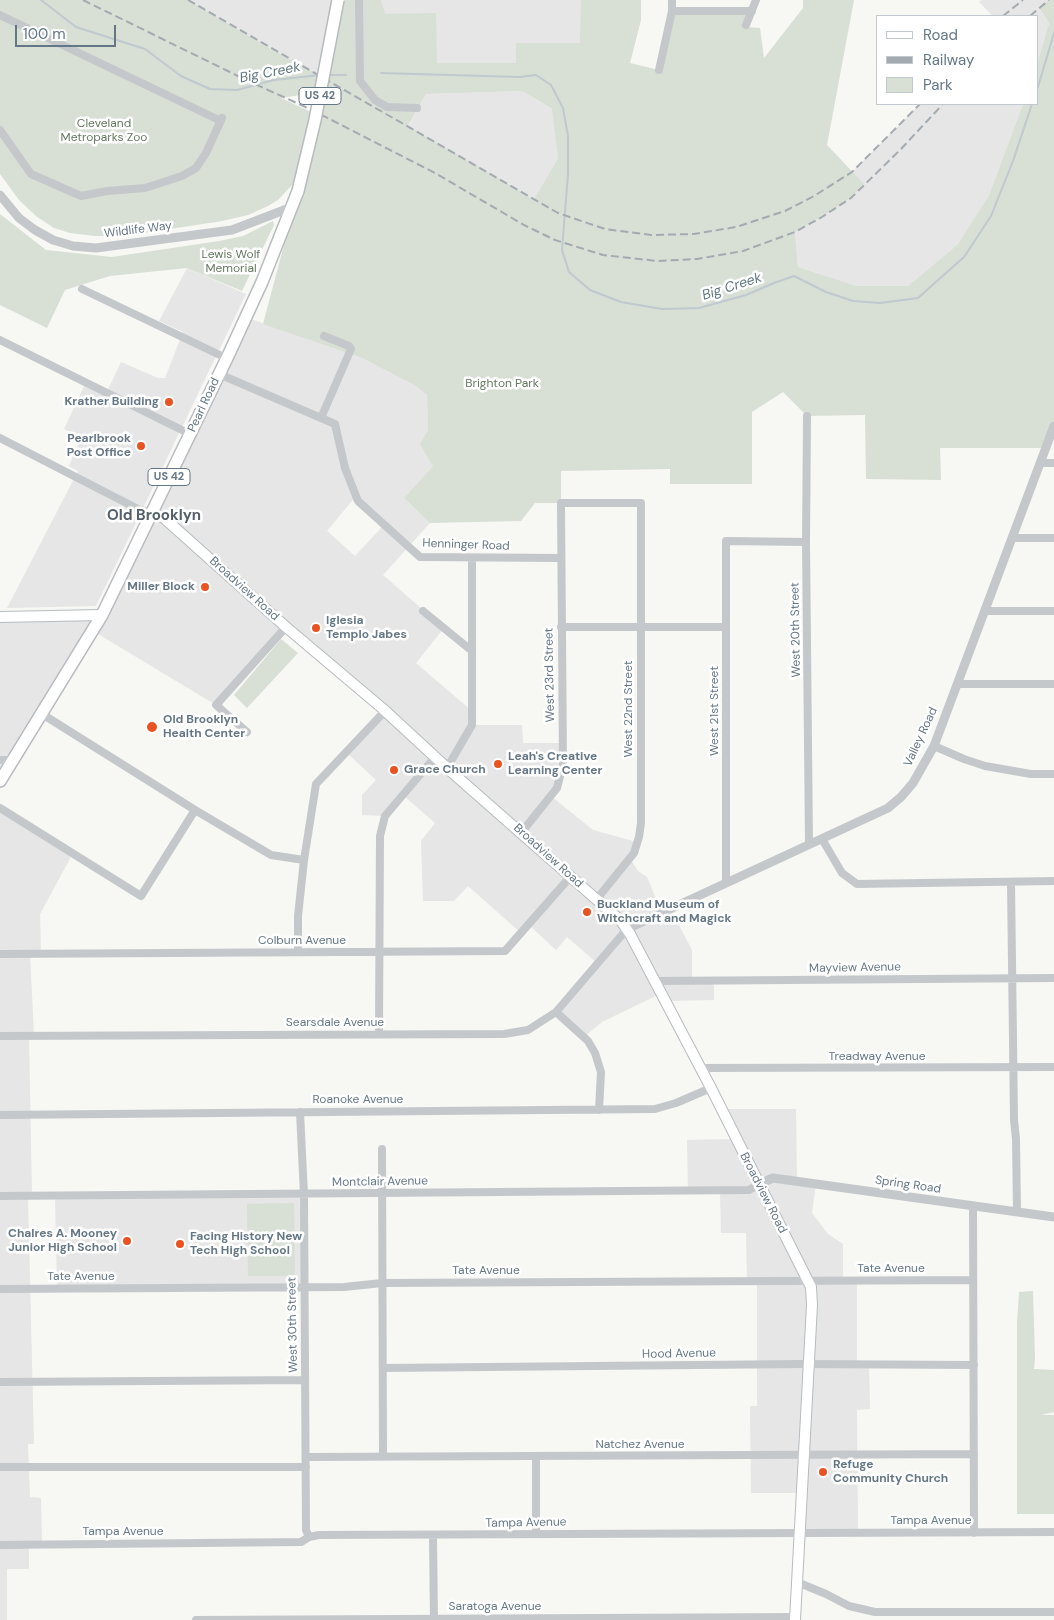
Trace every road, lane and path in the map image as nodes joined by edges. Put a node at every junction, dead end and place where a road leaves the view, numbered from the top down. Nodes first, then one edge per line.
1 (338, 0) edge
2 (359, 0) edge
3 (672, 0) edge
4 (756, 0) edge
5 (672, 11) junction
6 (752, 11) junction
7 (0, 15) edge
8 (746, 25) dead end
9 (659, 70) dead end
10 (416, 108) dead end
11 (0, 130) edge
12 (0, 195) edge
13 (292, 207) junction
14 (82, 289) dead end
15 (324, 336) dead end
16 (0, 340) edge
17 (226, 358) junction
18 (219, 374) junction
19 (807, 416) dead end
20 (321, 418) junction
21 (1054, 426) edge
22 (190, 434) junction
23 (0, 438) edge
24 (1040, 463) junction
25 (1054, 463) edge
26 (561, 503) joint
27 (152, 513) junction
28 (1013, 538) junction
29 (1054, 538) edge
30 (806, 542) junction
31 (472, 558) junction
32 (561, 558) junction
33 (423, 611) dead end
34 (986, 611) junction
35 (1054, 611) edge
36 (102, 615) junction
37 (0, 616) edge
38 (286, 627) junction
39 (561, 627) junction
40 (641, 627) junction
41 (726, 627) junction
42 (472, 651) junction
43 (958, 684) junction
44 (1054, 684) edge
45 (385, 711) junction
46 (42, 714) junction
47 (246, 732) dead end
48 (934, 746) junction
49 (435, 757) junction
50 (0, 760) edge
51 (13, 760) junction
52 (446, 768) junction
53 (1054, 774) edge
54 (0, 781) edge
55 (0, 808) edge
56 (195, 810) junction
57 (521, 833) junction
58 (822, 839) junction
59 (809, 844) junction
60 (304, 860) junction
61 (571, 876) junction
62 (1054, 881) edge
63 (726, 882) junction
64 (1011, 882) junction
65 (596, 900) junction
66 (627, 929) junction
67 (298, 952) junction
68 (380, 952) junction
69 (0, 954) edge
70 (1012, 978) junction
71 (1054, 978) edge
72 (656, 981) junction
73 (556, 1012) junction
74 (379, 1034) junction
75 (0, 1036) edge
76 (1054, 1067) edge
77 (701, 1068) junction
78 (1014, 1068) junction
79 (711, 1088) junction
80 (599, 1110) junction
81 (300, 1112) junction
82 (0, 1115) edge
83 (382, 1149) dead end
84 (759, 1184) junction
85 (382, 1193) junction
86 (304, 1194) junction
87 (0, 1196) edge
88 (973, 1206) junction
89 (1017, 1212) junction
90 (1054, 1218) edge
91 (973, 1280) junction
92 (808, 1281) junction
93 (382, 1283) junction
94 (304, 1287) junction
95 (0, 1289) edge
96 (809, 1364) junction
97 (974, 1365) junction
98 (383, 1368) junction
99 (305, 1380) junction
100 (0, 1382) edge
101 (974, 1454) junction
102 (805, 1455) junction
103 (383, 1456) junction
104 (536, 1456) junction
105 (306, 1457) junction
106 (0, 1467) edge
107 (306, 1467) junction
108 (1054, 1532) edge
109 (800, 1533) junction
110 (974, 1533) junction
111 (536, 1534) junction
112 (433, 1535) junction
113 (309, 1537) junction
114 (0, 1544) edge
115 (797, 1582) junction
116 (1054, 1612) edge
117 (795, 1618) edge
118 (434, 1619) edge
119 (196, 1620) edge
120 (224, 1620) edge

1 - 13 main road, Pearl Road / US 42, bridge
2 - 10 street
3 - 5 street
4 - 6 street
5 - 6 street
5 - 9 street
6 - 8 street
7 - 11 street
12 - 13 street, Wildlife Way
13 - 17 main road, Pearl Road / US 42
14 - 17 street
15 - 20 street
16 - 22 street
17 - 18 main road, Pearl Road / US 42
18 - 20 street, Henninger Road
18 - 22 main road, Pearl Road / US 42
19 - 30 street, West 20th Street
20 - 31 street, Henninger Road
21 - 24 street, Valley Road
22 - 27 main road, Pearl Road / US 42
23 - 27 street, Broadview Road
24 - 25 street
24 - 28 street, Valley Road
26 - 32 street, West 23rd Street
26 - 40 street, West 22nd Street
27 - 36 main road, Pearl Road / US 42
27 - 38 main road, Broadview Road
28 - 29 street
28 - 34 street, Valley Road
30 - 41 street, West 21st Street
30 - 59 street, West 20th Street
31 - 32 street, Henninger Road
31 - 42 street
32 - 39 street, West 23rd Street
33 - 42 street
34 - 35 street
34 - 43 street, Valley Road
36 - 37 main road
36 - 46 main road, Pearl Road / US 42
38 - 45 main road, Broadview Road
38 - 47 street
39 - 40 street
39 - 57 street, West 23rd Street
40 - 41 street
40 - 65 street, West 22nd Street
41 - 63 street, West 21st Street
42 - 52 street
43 - 44 street
43 - 48 street, Valley Road
45 - 49 main road, Broadview Road
45 - 60 street
46 - 51 main road, Pearl Road / US 42
46 - 56 street
48 - 53 street
48 - 58 street, Valley Road
49 - 52 main road, Broadview Road
49 - 68 street
50 - 51 street
51 - 54 main road, Pearl Road / US 42
52 - 57 main road, Broadview Road
55 - 56 street
56 - 60 street
57 - 61 main road, Broadview Road
58 - 59 street, Valley Road
58 - 64 street
59 - 63 street, Valley Road
60 - 67 street
61 - 65 main road, Broadview Road
61 - 68 street, Colburn Avenue
62 - 64 street
63 - 66 street, Valley Road
64 - 70 street
65 - 66 main road, Broadview Road
66 - 72 main road, Broadview Road
66 - 73 street, Searsdale Avenue
67 - 68 street, Colburn Avenue
67 - 69 street, Colburn Avenue
68 - 74 street
70 - 71 street, Mayview Avenue
70 - 72 street, Mayview Avenue
70 - 78 street
72 - 77 main road, Broadview Road
73 - 74 street, Searsdale Avenue
73 - 80 street
74 - 75 street, Searsdale Avenue
76 - 78 street, Treadway Avenue
77 - 78 street, Treadway Avenue
77 - 79 main road, Broadview Road
78 - 89 street
79 - 80 street, Roanoke Avenue
79 - 84 main road, Broadview Road
80 - 81 street, Roanoke Avenue
81 - 82 street, Roanoke Avenue
81 - 86 street, West 30th Street
83 - 85 street
84 - 85 street, Montclair Avenue
84 - 88 street, Spring Road
84 - 92 main road, Broadview Road
85 - 86 street, Montclair Avenue
85 - 93 street
86 - 87 street, Montclair Avenue
86 - 94 street, West 30th Street
88 - 89 street, Spring Road
88 - 91 street
89 - 90 street, Spring Road
91 - 92 street, Tate Avenue
91 - 97 street
92 - 93 street, Tate Avenue
92 - 96 main road, Broadview Road
93 - 94 street, Tate Avenue
93 - 98 street
94 - 95 street, Tate Avenue
94 - 99 street, West 30th Street
96 - 97 street, Hood Avenue
96 - 98 street, Hood Avenue
96 - 102 main road, Broadview Road
97 - 101 street
98 - 103 street
99 - 100 street
99 - 105 street, West 30th Street
101 - 102 street, Natchez Avenue
101 - 110 street
102 - 104 street, Natchez Avenue
102 - 109 main road, Broadview Road
103 - 104 street, Natchez Avenue
103 - 105 street, Natchez Avenue
104 - 111 street
105 - 107 street, West 30th Street
106 - 107 street
107 - 113 street, West 30th Street
108 - 110 street, Tampa Avenue
109 - 110 street, Tampa Avenue
109 - 111 street, Tampa Avenue
109 - 115 main road, Broadview Road
111 - 112 street, Tampa Avenue
112 - 113 street, Tampa Avenue
112 - 118 street
113 - 114 street, Tampa Avenue
115 - 116 street
115 - 117 main road, Broadview Road
117 - 118 street, Saratoga Avenue
118 - 120 street, Saratoga Avenue
119 - 120 street, Saratoga Avenue

